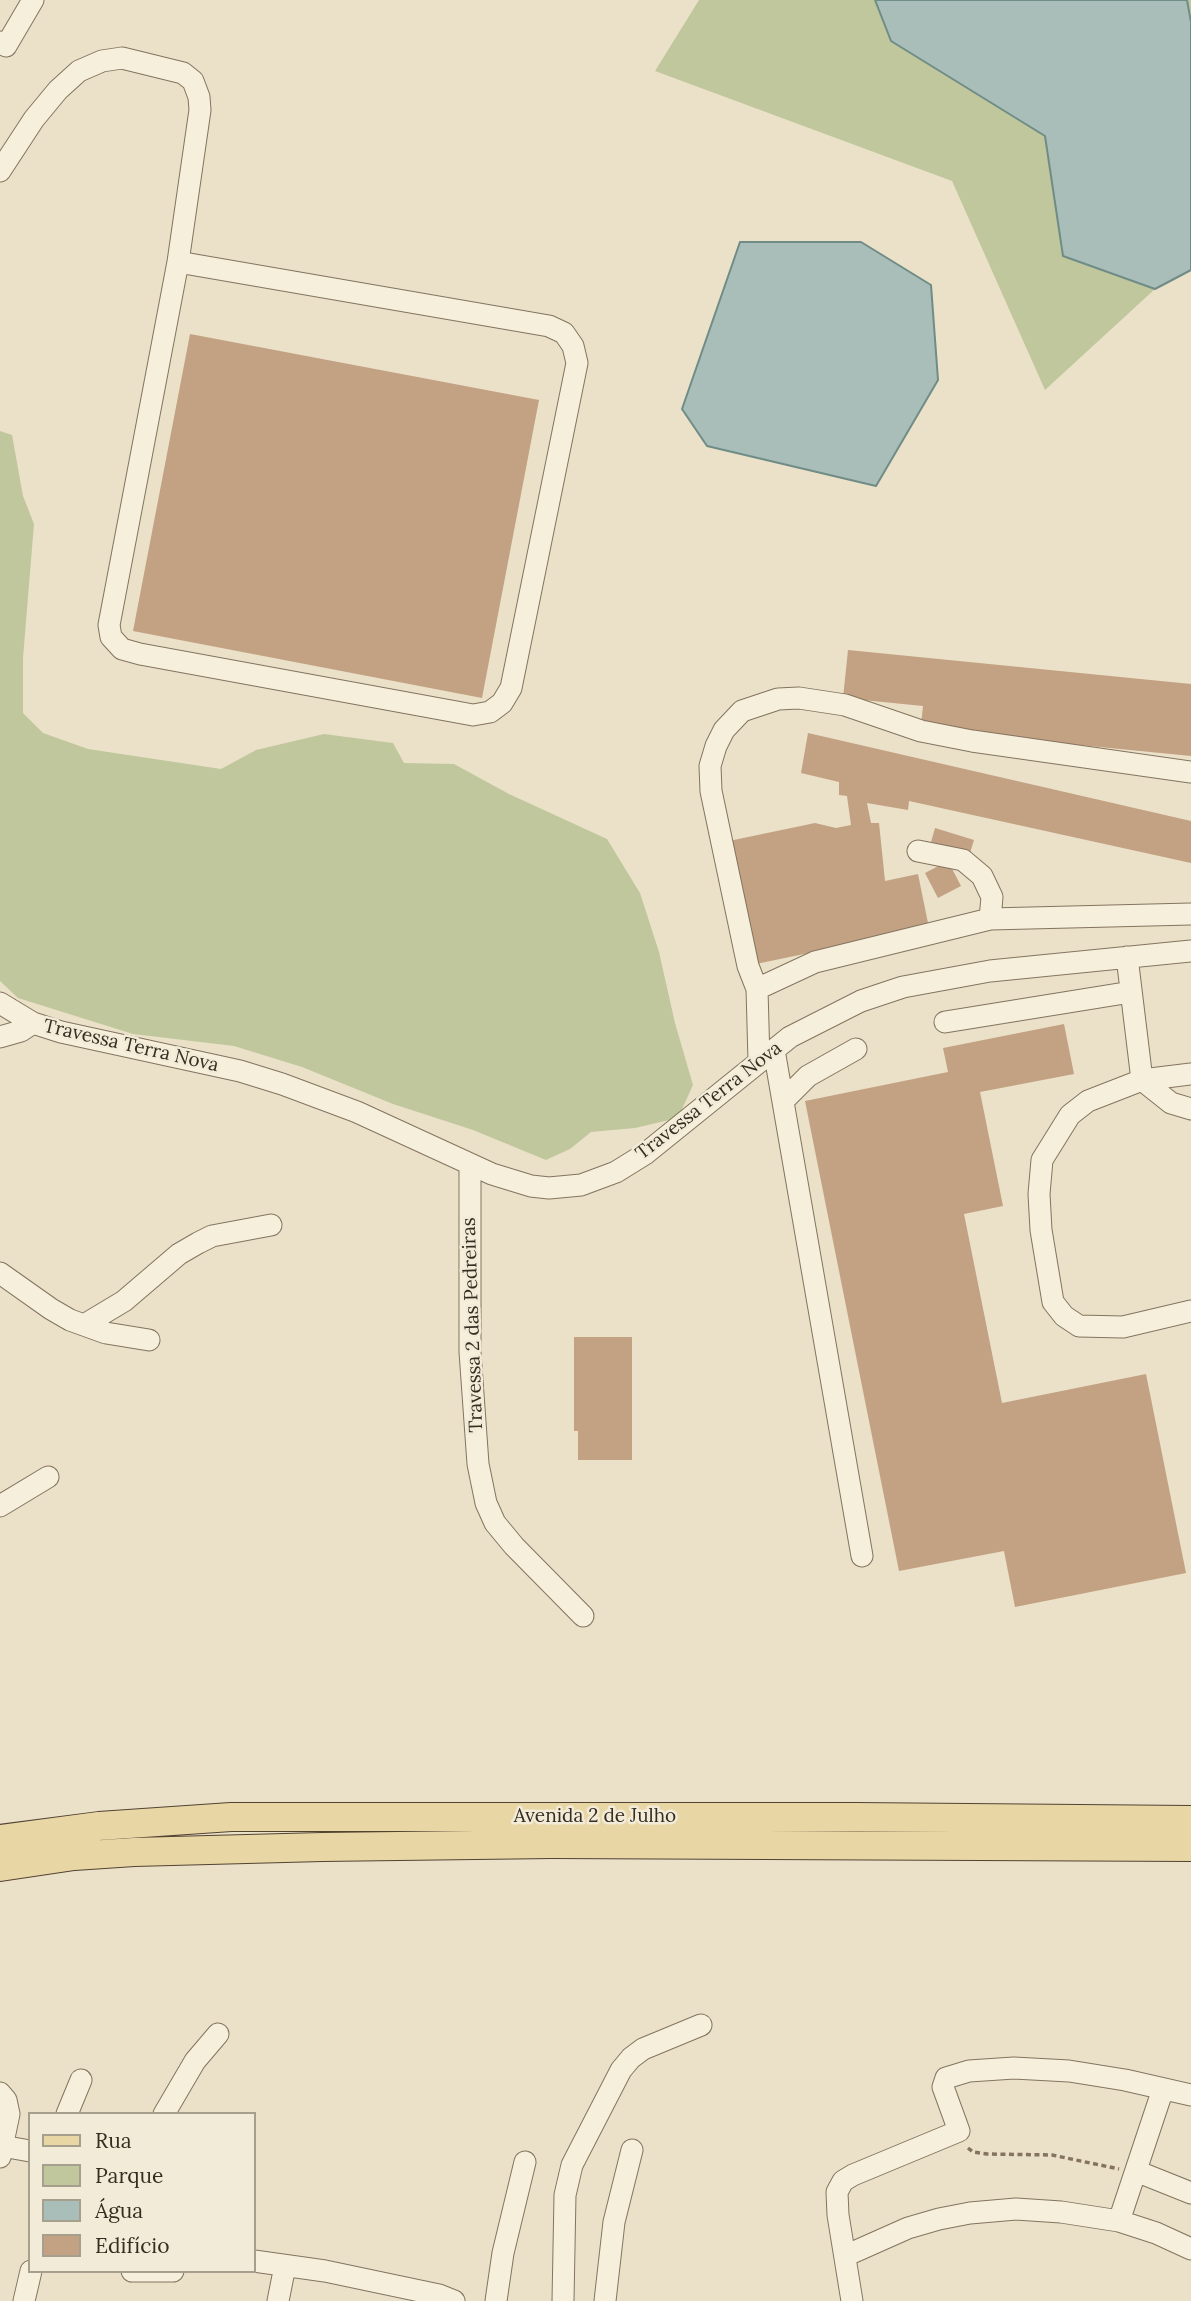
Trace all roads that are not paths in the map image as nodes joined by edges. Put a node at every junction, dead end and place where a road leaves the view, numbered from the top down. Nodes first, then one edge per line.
1 (33, 0) edge
2 (0, 42) edge
3 (0, 171) edge
4 (178, 262) junction
5 (1191, 772) edge
6 (918, 851) dead end
7 (1191, 914) edge
8 (990, 919) junction
9 (1191, 951) edge
10 (1127, 957) junction
11 (757, 989) junction
12 (1131, 992) junction
13 (0, 1003) edge
14 (945, 1022) dead end
15 (33, 1023) junction
16 (0, 1037) edge
17 (856, 1049) dead end
18 (766, 1056) junction
19 (1191, 1074) edge
20 (1142, 1080) junction
21 (783, 1101) junction
22 (1191, 1110) edge
23 (470, 1164) junction
24 (271, 1226) dead end
25 (1, 1274) edge
26 (1191, 1311) edge
27 (84, 1325) junction
28 (149, 1340) dead end
29 (48, 1477) dead end
30 (0, 1506) edge
31 (862, 1556) dead end
32 (583, 1616) dead end
33 (1191, 1820) edge
34 (0, 1839) edge
35 (1191, 1847) edge
36 (0, 1867) edge
37 (701, 2025) dead end
38 (218, 2034) dead end
39 (81, 2080) dead end
40 (1163, 2089) junction
41 (0, 2093) edge
42 (1191, 2095) edge
43 (68, 2112) edge
44 (165, 2112) edge
45 (632, 2150) dead end
46 (1, 2151) edge
47 (28, 2151) edge
48 (525, 2162) dead end
49 (1136, 2171) junction
50 (1191, 2193) edge
51 (1119, 2221) junction
52 (1191, 2249) edge
53 (845, 2256) junction
54 (256, 2261) edge
55 (285, 2266) junction
56 (31, 2273) edge
57 (24, 2301) edge
58 (278, 2301) edge
59 (454, 2301) edge
60 (496, 2301) edge
61 (563, 2301) edge
62 (606, 2301) edge
63 (852, 2301) edge

1 - 2 street
3 - 4 street
4 - 4 street
5 - 11 street
6 - 8 street
7 - 8 street
8 - 11 street
9 - 10 street, Travessa Terra Nova
10 - 12 street
10 - 18 street, Travessa Terra Nova
11 - 18 street
12 - 14 street
12 - 20 street
13 - 15 street, Travessa Terra Nova
15 - 16 street
15 - 23 street, Travessa Terra Nova
17 - 21 street
18 - 21 street
18 - 23 street, Travessa Terra Nova
19 - 20 street
20 - 22 street
20 - 26 street
21 - 31 street
23 - 32 street, Travessa 2 das Pedreiras
24 - 27 street
25 - 27 street
27 - 28 street
29 - 30 street
33 - 34 main road, Avenida 2 de Julho
35 - 36 main road, Avenida 2 de Julho
37 - 61 street
38 - 44 street
39 - 43 street
40 - 42 street
40 - 49 street
40 - 53 street
41 - 46 street
45 - 62 street
46 - 47 street
48 - 60 street
49 - 50 street
49 - 51 street
51 - 52 street
51 - 53 street
53 - 63 street
54 - 55 street
55 - 58 street
55 - 59 street
56 - 57 street

